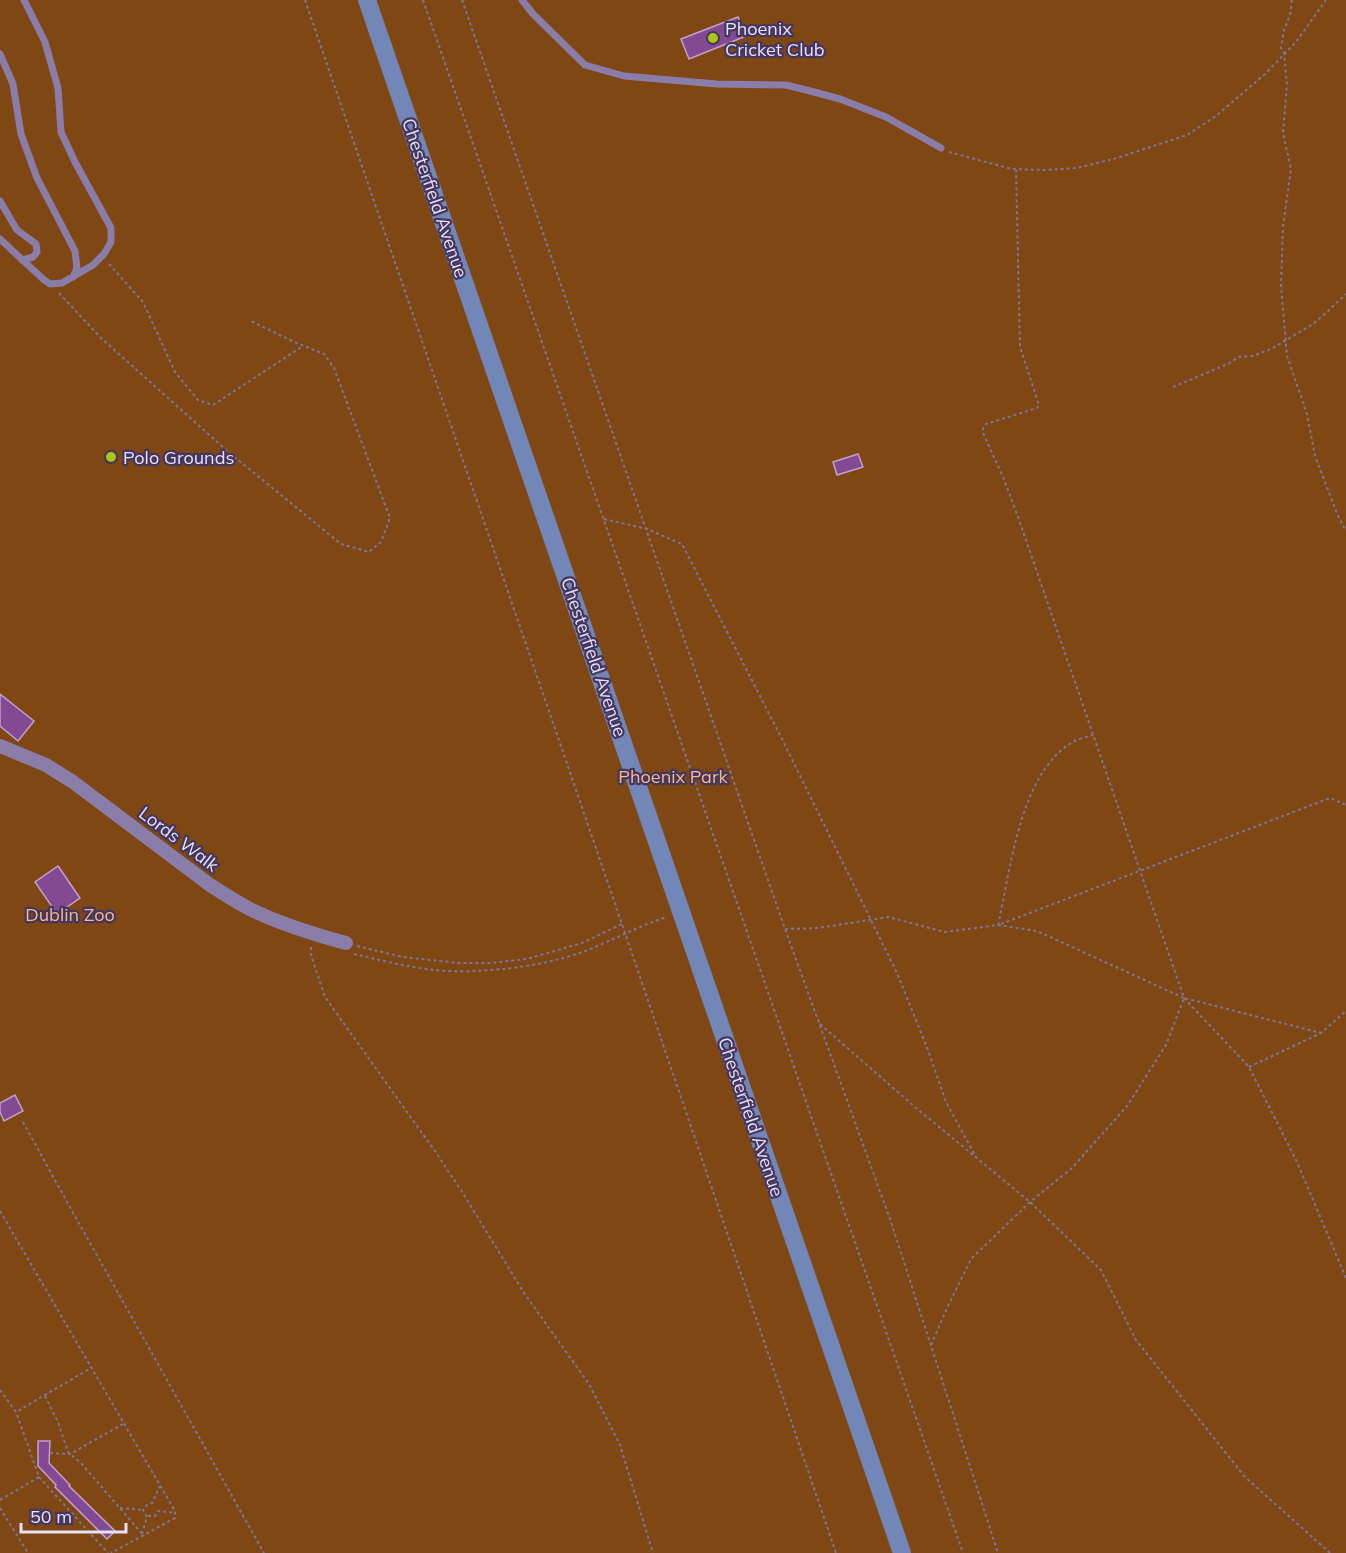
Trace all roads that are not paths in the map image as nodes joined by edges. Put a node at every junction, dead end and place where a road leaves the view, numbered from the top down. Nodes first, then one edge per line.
1 (24, 0) edge
2 (367, 0) edge
3 (522, 0) edge
4 (0, 54) edge
5 (941, 148) road end
6 (0, 201) edge
7 (0, 239) edge
8 (22, 260) junction
9 (73, 277) junction
10 (0, 746) edge
11 (349, 948) road end
12 (902, 1553) edge

1 - 9 lane
2 - 12 street, Chesterfield Avenue
3 - 5 lane
4 - 9 lane
6 - 8 lane
7 - 8 lane
8 - 9 lane
10 - 11 street, Lords Walk

